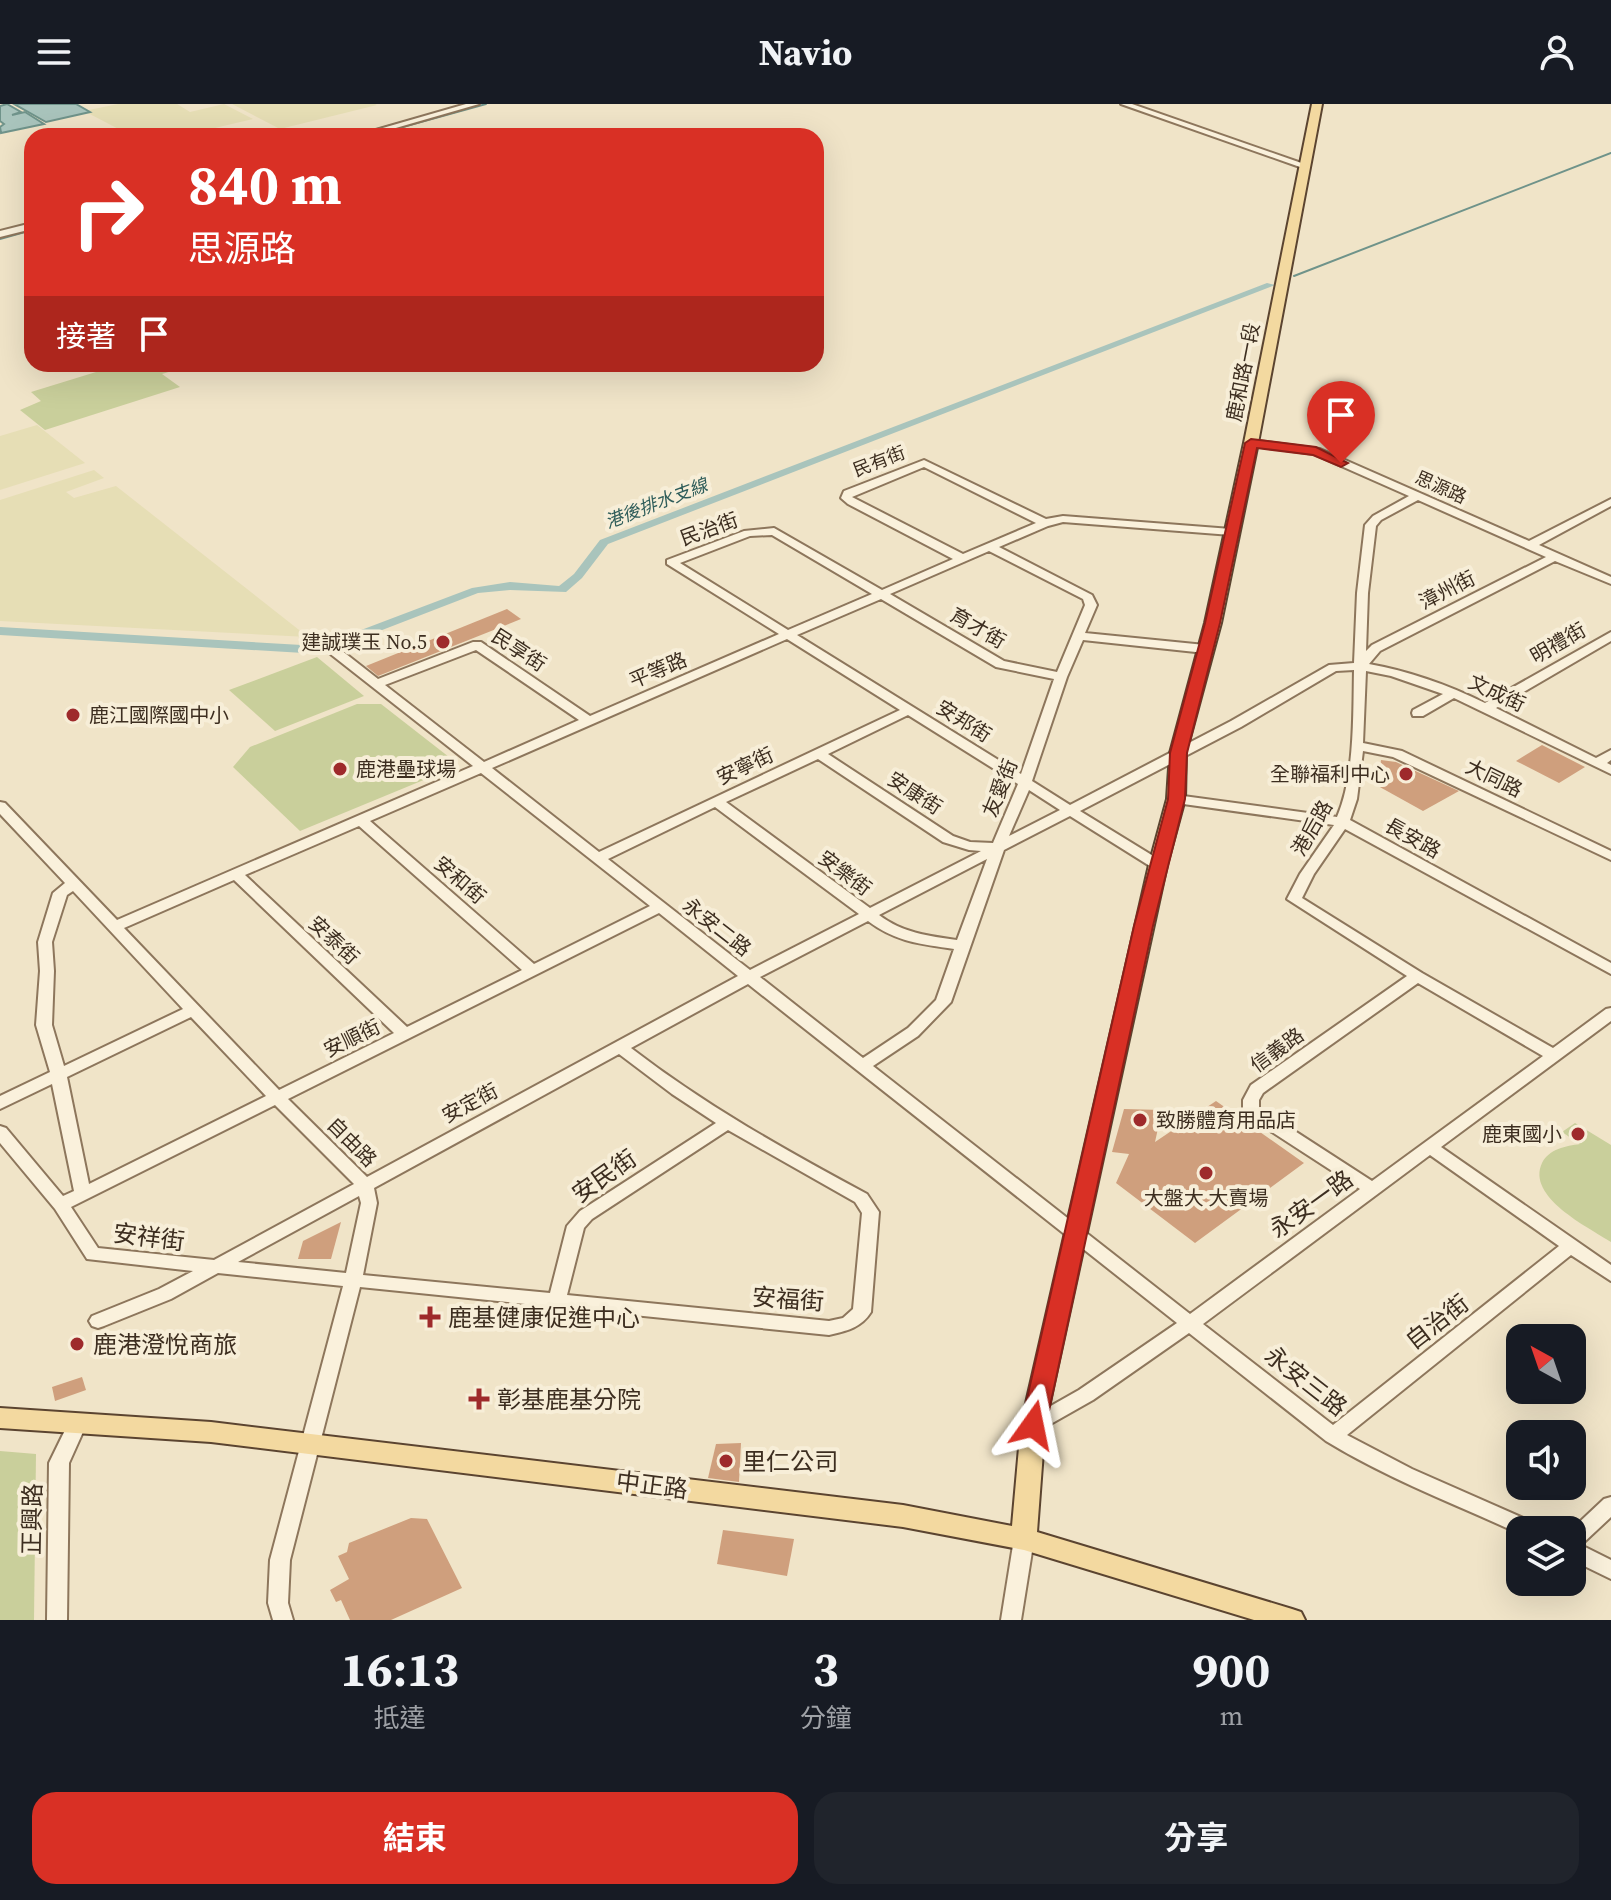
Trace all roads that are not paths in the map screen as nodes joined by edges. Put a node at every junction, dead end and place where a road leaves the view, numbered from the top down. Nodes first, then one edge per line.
1 (475, 104) edge
2 (1125, 104) edge
3 (1317, 104) edge
4 (388, 128) edge
5 (1303, 165) junction
6 (24, 228) edge
7 (0, 234) edge
8 (1251, 443) junction
9 (1417, 496) junction
10 (1611, 502) edge
11 (1045, 523) junction
12 (1231, 533) junction
13 (1528, 546) junction
14 (989, 547) junction
15 (1554, 557) junction
16 (961, 558) junction
17 (1611, 581) edge
18 (882, 595) junction
19 (789, 635) junction
20 (1080, 636) junction
21 (1611, 636) edge
22 (323, 642) dead end
23 (1205, 649) junction
24 (1362, 664) junction
25 (1061, 677) junction
26 (376, 684) junction
27 (1453, 694) junction
28 (1484, 709) junction
29 (909, 710) junction
30 (1418, 713) dead end
31 (589, 721) junction
32 (1357, 746) junction
33 (818, 753) junction
34 (1178, 753) junction
35 (1611, 754) edge
36 (1597, 763) junction
37 (482, 768) junction
38 (1611, 770) edge
39 (1025, 783) junction
40 (1176, 799) junction
41 (717, 802) junction
42 (0, 806) edge
43 (1069, 810) junction
44 (361, 820) junction
45 (1343, 822) junction
46 (998, 847) junction
47 (1611, 856) edge
48 (598, 858) junction
49 (1158, 865) junction
50 (236, 874) junction
51 (73, 884) junction
52 (660, 907) junction
53 (868, 915) junction
54 (114, 927) junction
55 (963, 946) junction
56 (1611, 969) edge
57 (533, 971) junction
58 (1417, 976) junction
59 (749, 977) junction
60 (193, 1010) junction
61 (1611, 1013) edge
62 (405, 1034) junction
63 (620, 1047) junction
64 (1555, 1056) junction
65 (862, 1066) junction
66 (58, 1073) junction
67 (277, 1098) junction
68 (0, 1103) edge
69 (726, 1124) junction
70 (0, 1132) edge
71 (1430, 1147) junction
72 (365, 1185) junction
73 (1372, 1189) junction
74 (83, 1194) junction
75 (61, 1205) junction
76 (1074, 1232) junction
77 (1571, 1246) junction
78 (211, 1268) junction
79 (1611, 1274) edge
80 (353, 1282) junction
81 (556, 1302) junction
82 (98, 1321) dead end
83 (1192, 1322) junction
84 (0, 1418) edge
85 (78, 1423) junction
86 (1033, 1425) junction
87 (1333, 1436) junction
88 (311, 1444) junction
89 (1611, 1505) edge
90 (1506, 1519) edge
91 (1586, 1528) edge
92 (1024, 1539) junction
93 (1586, 1557) edge
94 (1611, 1570) edge
95 (57, 1620) edge
96 (283, 1620) edge
97 (1011, 1620) edge
98 (1292, 1620) edge

1 - 4 street
2 - 5 street
3 - 5 main road, 鹿和路一段
5 - 8 main road, 鹿和路一段
6 - 7 street
8 - 9 street, 思源路
8 - 12 main road, 鹿和路一段
9 - 13 street, 思源路
9 - 24 street, 港后路
10 - 13 street
11 - 12 street, 平等路
11 - 14 street, 平等路
11 - 16 street, 民有街
12 - 23 main road, 鹿和路一段
13 - 15 street, 思源路
14 - 16 street, 平等路
14 - 20 street, 友愛街
15 - 17 street, 思源路
15 - 24 street, 漳州街
16 - 18 street, 平等路
18 - 19 street, 平等路
18 - 19 street, 民治街
18 - 25 street, 育才街
19 - 29 street, 安邦街
19 - 31 street, 平等路
20 - 23 street
20 - 25 street, 友愛街
21 - 28 street, 明禮街
22 - 26 street, 永安二路
23 - 34 main road, 鹿和路一段
24 - 27 street, 文成街
24 - 32 street, 港后路
24 - 34 street, 安定街
25 - 39 street, 友愛街
26 - 31 street, 民享街
26 - 37 street, 永安二路
27 - 28 street, 文成街
27 - 30 street
28 - 36 street, 文成街
29 - 33 street, 安寧街
29 - 39 street, 安邦街
31 - 37 street, 平等路
32 - 45 street, 港后路
32 - 47 street, 大同路
33 - 41 street, 安寧街
33 - 46 street, 安康街
34 - 40 main road, 鹿和路一段
34 - 43 street, 安定街
35 - 36 street
36 - 38 street, 文成街
37 - 44 street, 平等路
37 - 48 street, 永安二路
39 - 43 street, 安邦街
39 - 46 street, 友愛街
40 - 45 street, 長安路
40 - 49 main road, 鹿和路一段
41 - 48 street, 安寧街
41 - 53 street, 安樂街
42 - 51 street, 自由路
43 - 46 street, 安定街
43 - 49 street, 安邦街
44 - 50 street, 平等路
44 - 57 street, 安和街
45 - 56 street, 長安路
45 - 58 street, 港后路
46 - 53 street, 安定街
46 - 55 street, 友愛街
48 - 52 street, 永安二路
49 - 76 main road, 鹿和路一段
50 - 54 street, 平等路
50 - 62 street, 安泰街
51 - 54 street, 自由路
51 - 66 street
52 - 57 street, 安順街
52 - 59 street, 永安二路
53 - 55 street, 安樂街
53 - 59 street, 安定街
54 - 60 street, 自由路
55 - 65 street, 友愛街
57 - 62 street, 安順街
58 - 64 street, 港后路
58 - 73 street, 信義路
59 - 63 street, 安定街
59 - 65 street, 永安二路
60 - 66 street
60 - 67 street, 自由路
61 - 64 street, 永安一路
62 - 67 street, 安順街
63 - 69 street, 安福街
63 - 72 street, 安定街
64 - 71 street, 永安一路
65 - 76 street, 永安二路
66 - 68 street
66 - 74 street
67 - 72 street, 自由路
67 - 74 street, 安順街
69 - 81 street, 安民街
69 - 81 street, 安福街
70 - 75 street, 安祥街
71 - 73 street, 永安一路
71 - 77 street
72 - 78 street, 安定街
72 - 80 street, 自由路
73 - 83 street, 永安一路
74 - 75 street, 安順街
75 - 78 street, 安祥街
76 - 83 street, 永安三路
76 - 86 main road, 鹿和路一段
77 - 79 street
77 - 87 street, 自治街
78 - 80 street, 安祥街
78 - 82 street, 安定街
80 - 81 street, 安福街
80 - 88 street, 自由路
83 - 86 street, 永安一路
83 - 87 street, 永安三路
84 - 85 main road, 中正路
85 - 88 main road, 中正路
85 - 95 street, 正興路
86 - 92 main road, 鹿和路一段
87 - 90 street, 永安三路
88 - 92 main road, 中正路
88 - 96 street, 自由路
89 - 91 street
92 - 97 street
92 - 98 main road, 中正路
93 - 94 street

